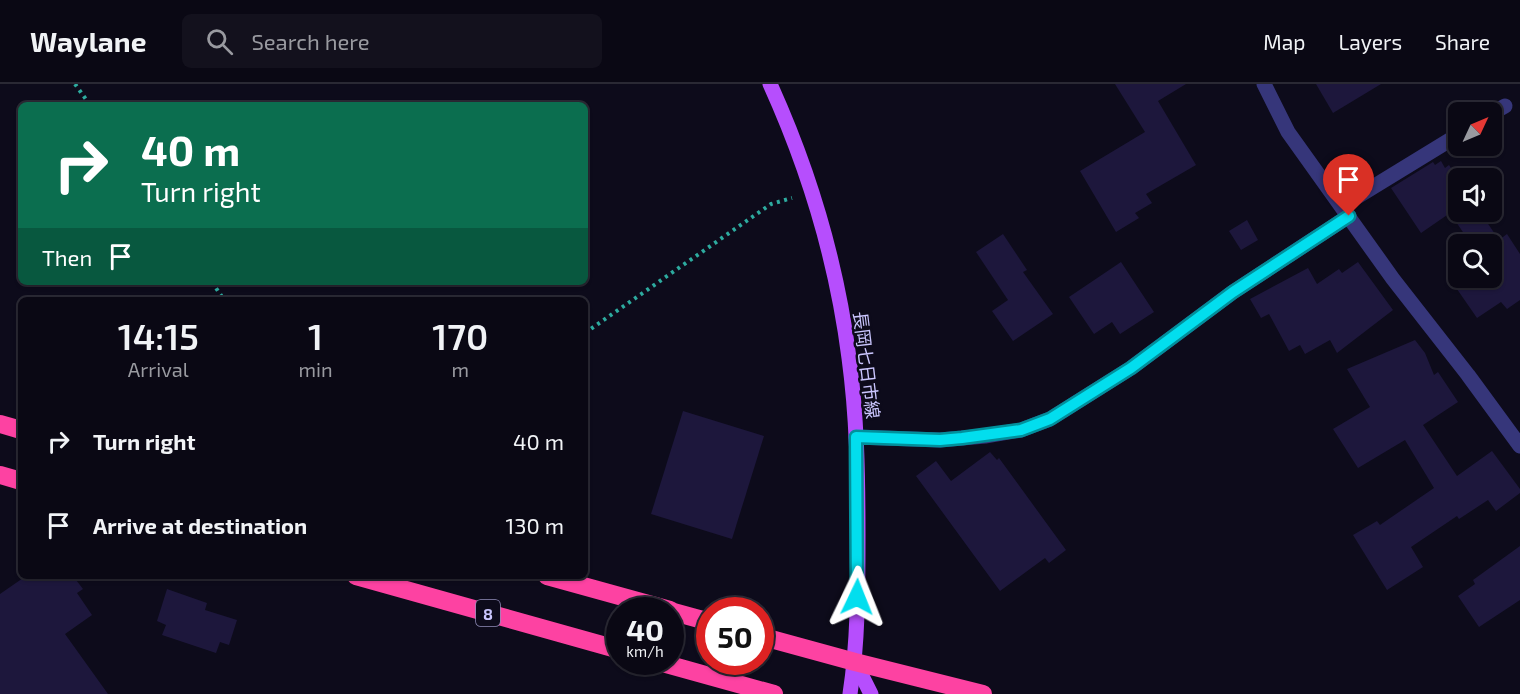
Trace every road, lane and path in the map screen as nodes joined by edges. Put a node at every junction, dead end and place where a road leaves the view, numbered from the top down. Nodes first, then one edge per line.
1 (75, 84) edge
2 (770, 84) edge
3 (1264, 84) edge
4 (88, 102) edge
5 (1505, 106) dead end
6 (1502, 108) edge
7 (1448, 142) edge
8 (788, 200) dead end
9 (1345, 211) junction
10 (588, 331) edge
11 (0, 424) edge
12 (18, 429) edge
13 (856, 437) junction
14 (1520, 446) edge
15 (0, 475) edge
16 (18, 480) edge
17 (367, 579) edge
18 (558, 579) edge
19 (621, 597) edge
20 (774, 640) edge
21 (606, 646) edge
22 (855, 662) junction
23 (684, 669) edge
24 (774, 694) edge
25 (850, 694) edge
26 (871, 694) edge
27 (983, 694) edge

1 - 4 path
2 - 13 main road, 長岡七日市線
3 - 9 street
5 - 6 street
7 - 9 street
8 - 10 path
9 - 13 street
9 - 14 street
11 - 12 highway
13 - 22 main road, 長岡七日市線
15 - 16 highway
17 - 21 highway, 8
18 - 19 highway
20 - 22 highway
22 - 25 main road, 長岡七日市線
22 - 26 main road, 長岡七日市線
22 - 27 highway
23 - 24 highway

